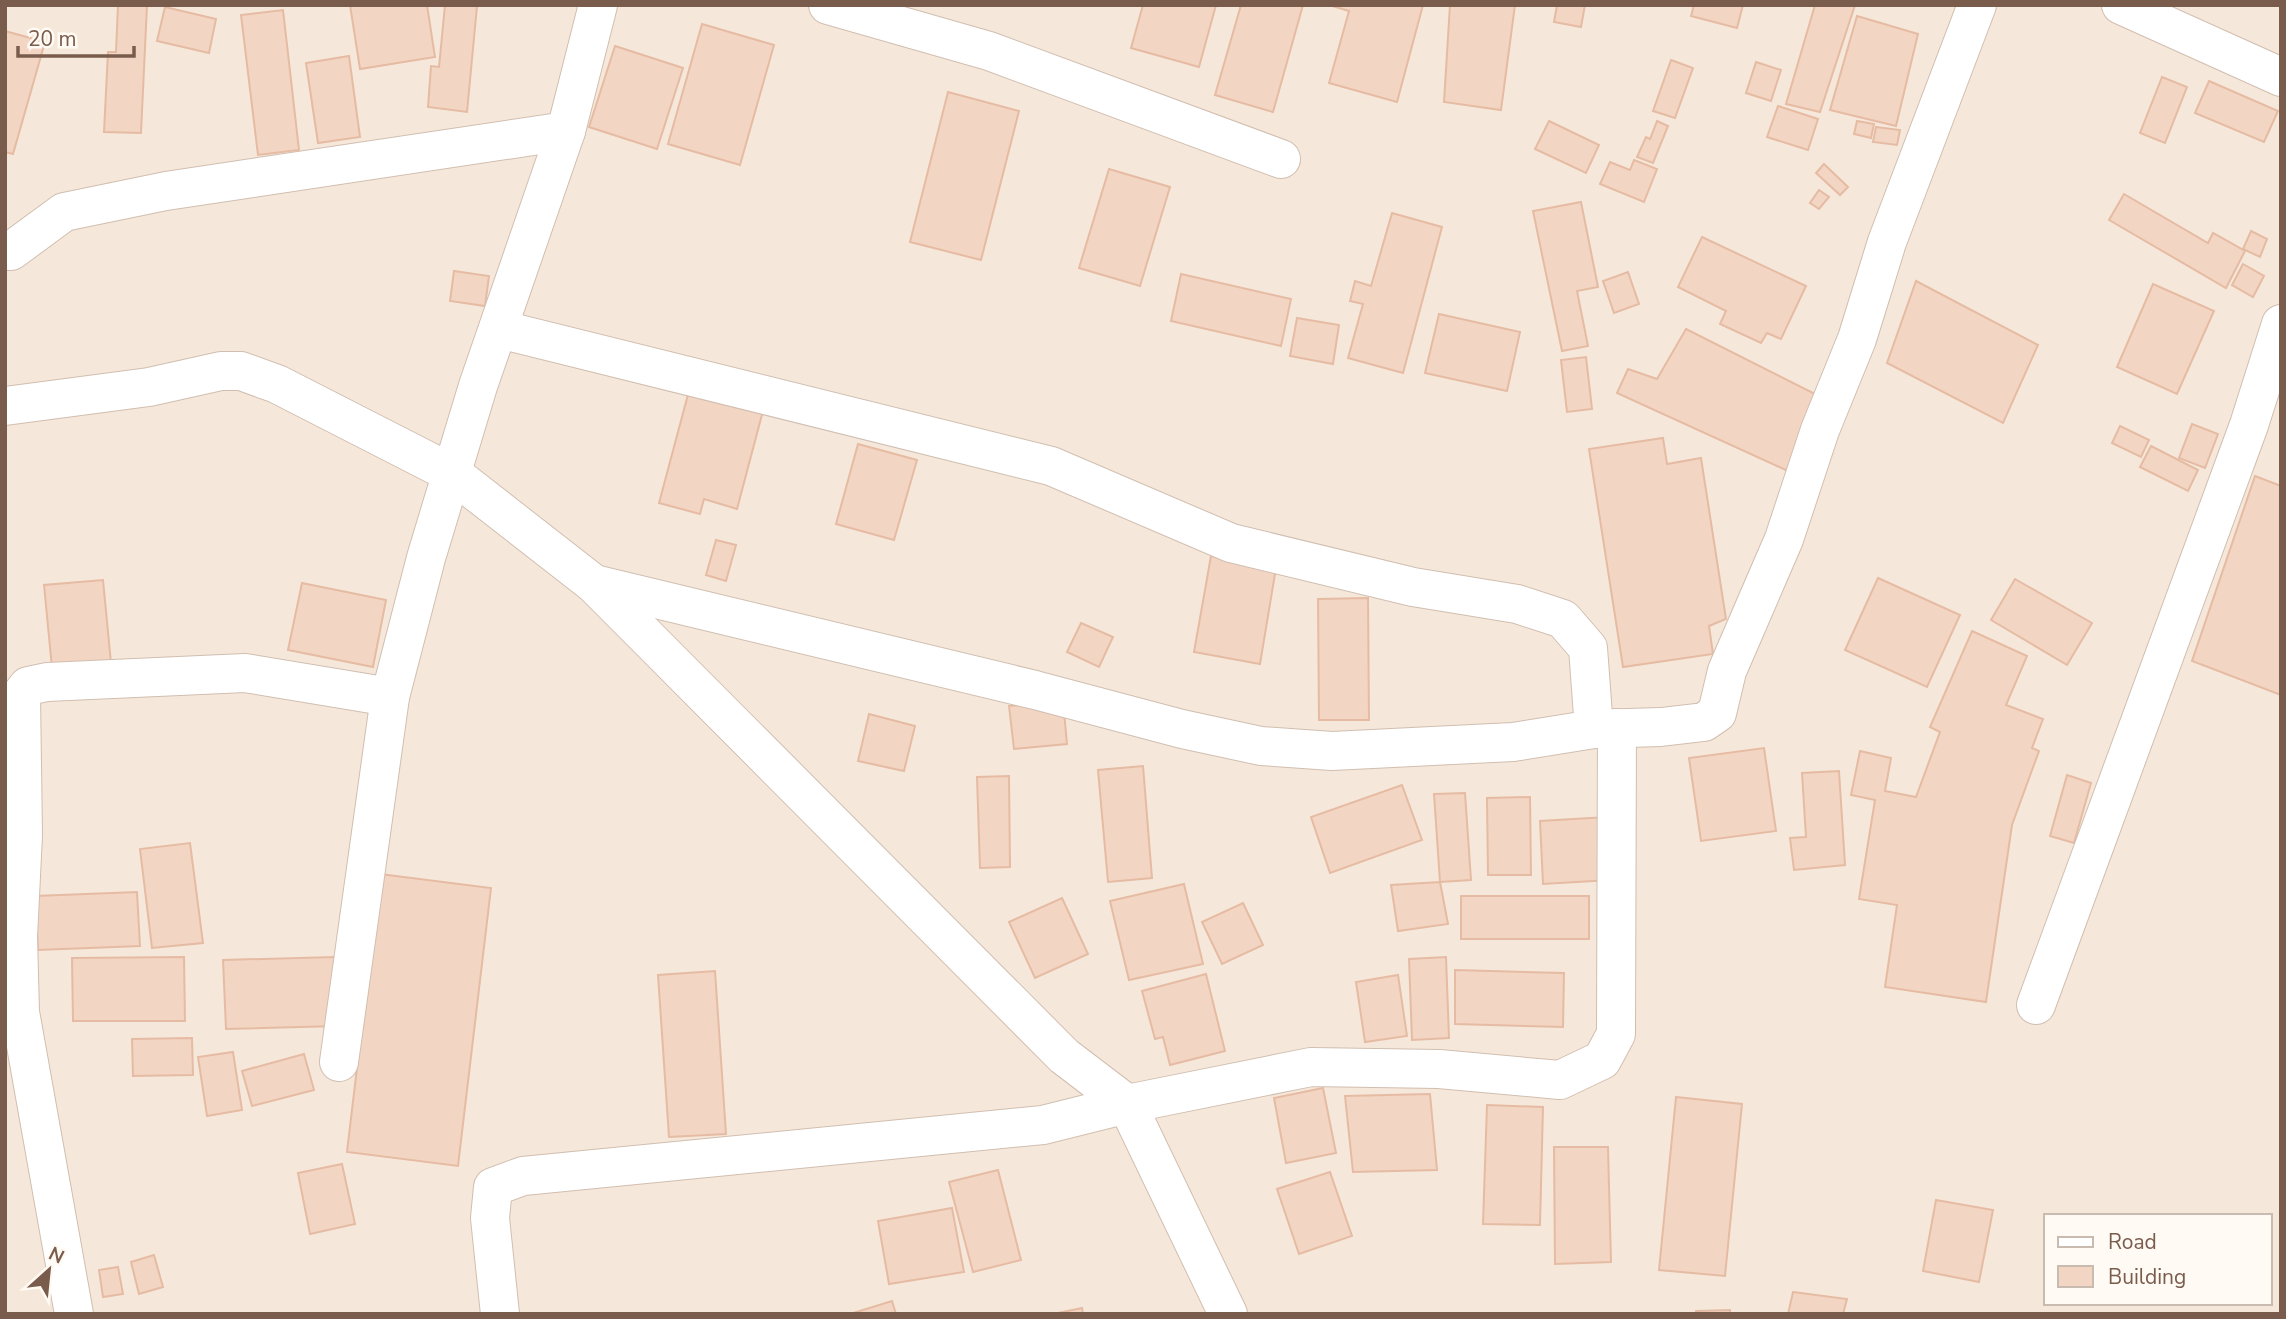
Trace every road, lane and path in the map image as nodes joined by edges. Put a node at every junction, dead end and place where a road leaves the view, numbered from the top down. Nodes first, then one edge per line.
1 (598, 5) edge
2 (828, 5) edge
3 (1977, 5) edge
4 (2121, 5) edge
5 (2281, 77) edge
6 (566, 131) junction
7 (1281, 159) dead end
8 (5, 251) edge
9 (2281, 324) edge
10 (499, 329) junction
11 (5, 406) edge
12 (453, 474) junction
13 (594, 584) junction
14 (390, 696) junction
15 (1606, 729) junction
16 (2036, 1005) dead end
17 (339, 1062) dead end
18 (1127, 1104) junction
19 (74, 1314) edge
20 (500, 1314) edge
21 (1228, 1314) edge

1 - 6 street
2 - 7 street
3 - 15 street
4 - 5 street
6 - 8 street
6 - 10 street
9 - 16 street
10 - 12 street
10 - 15 street
11 - 12 street
12 - 13 street
12 - 14 street
13 - 15 street
13 - 18 street
14 - 17 street
14 - 19 street
15 - 18 street
18 - 20 street
18 - 21 street

